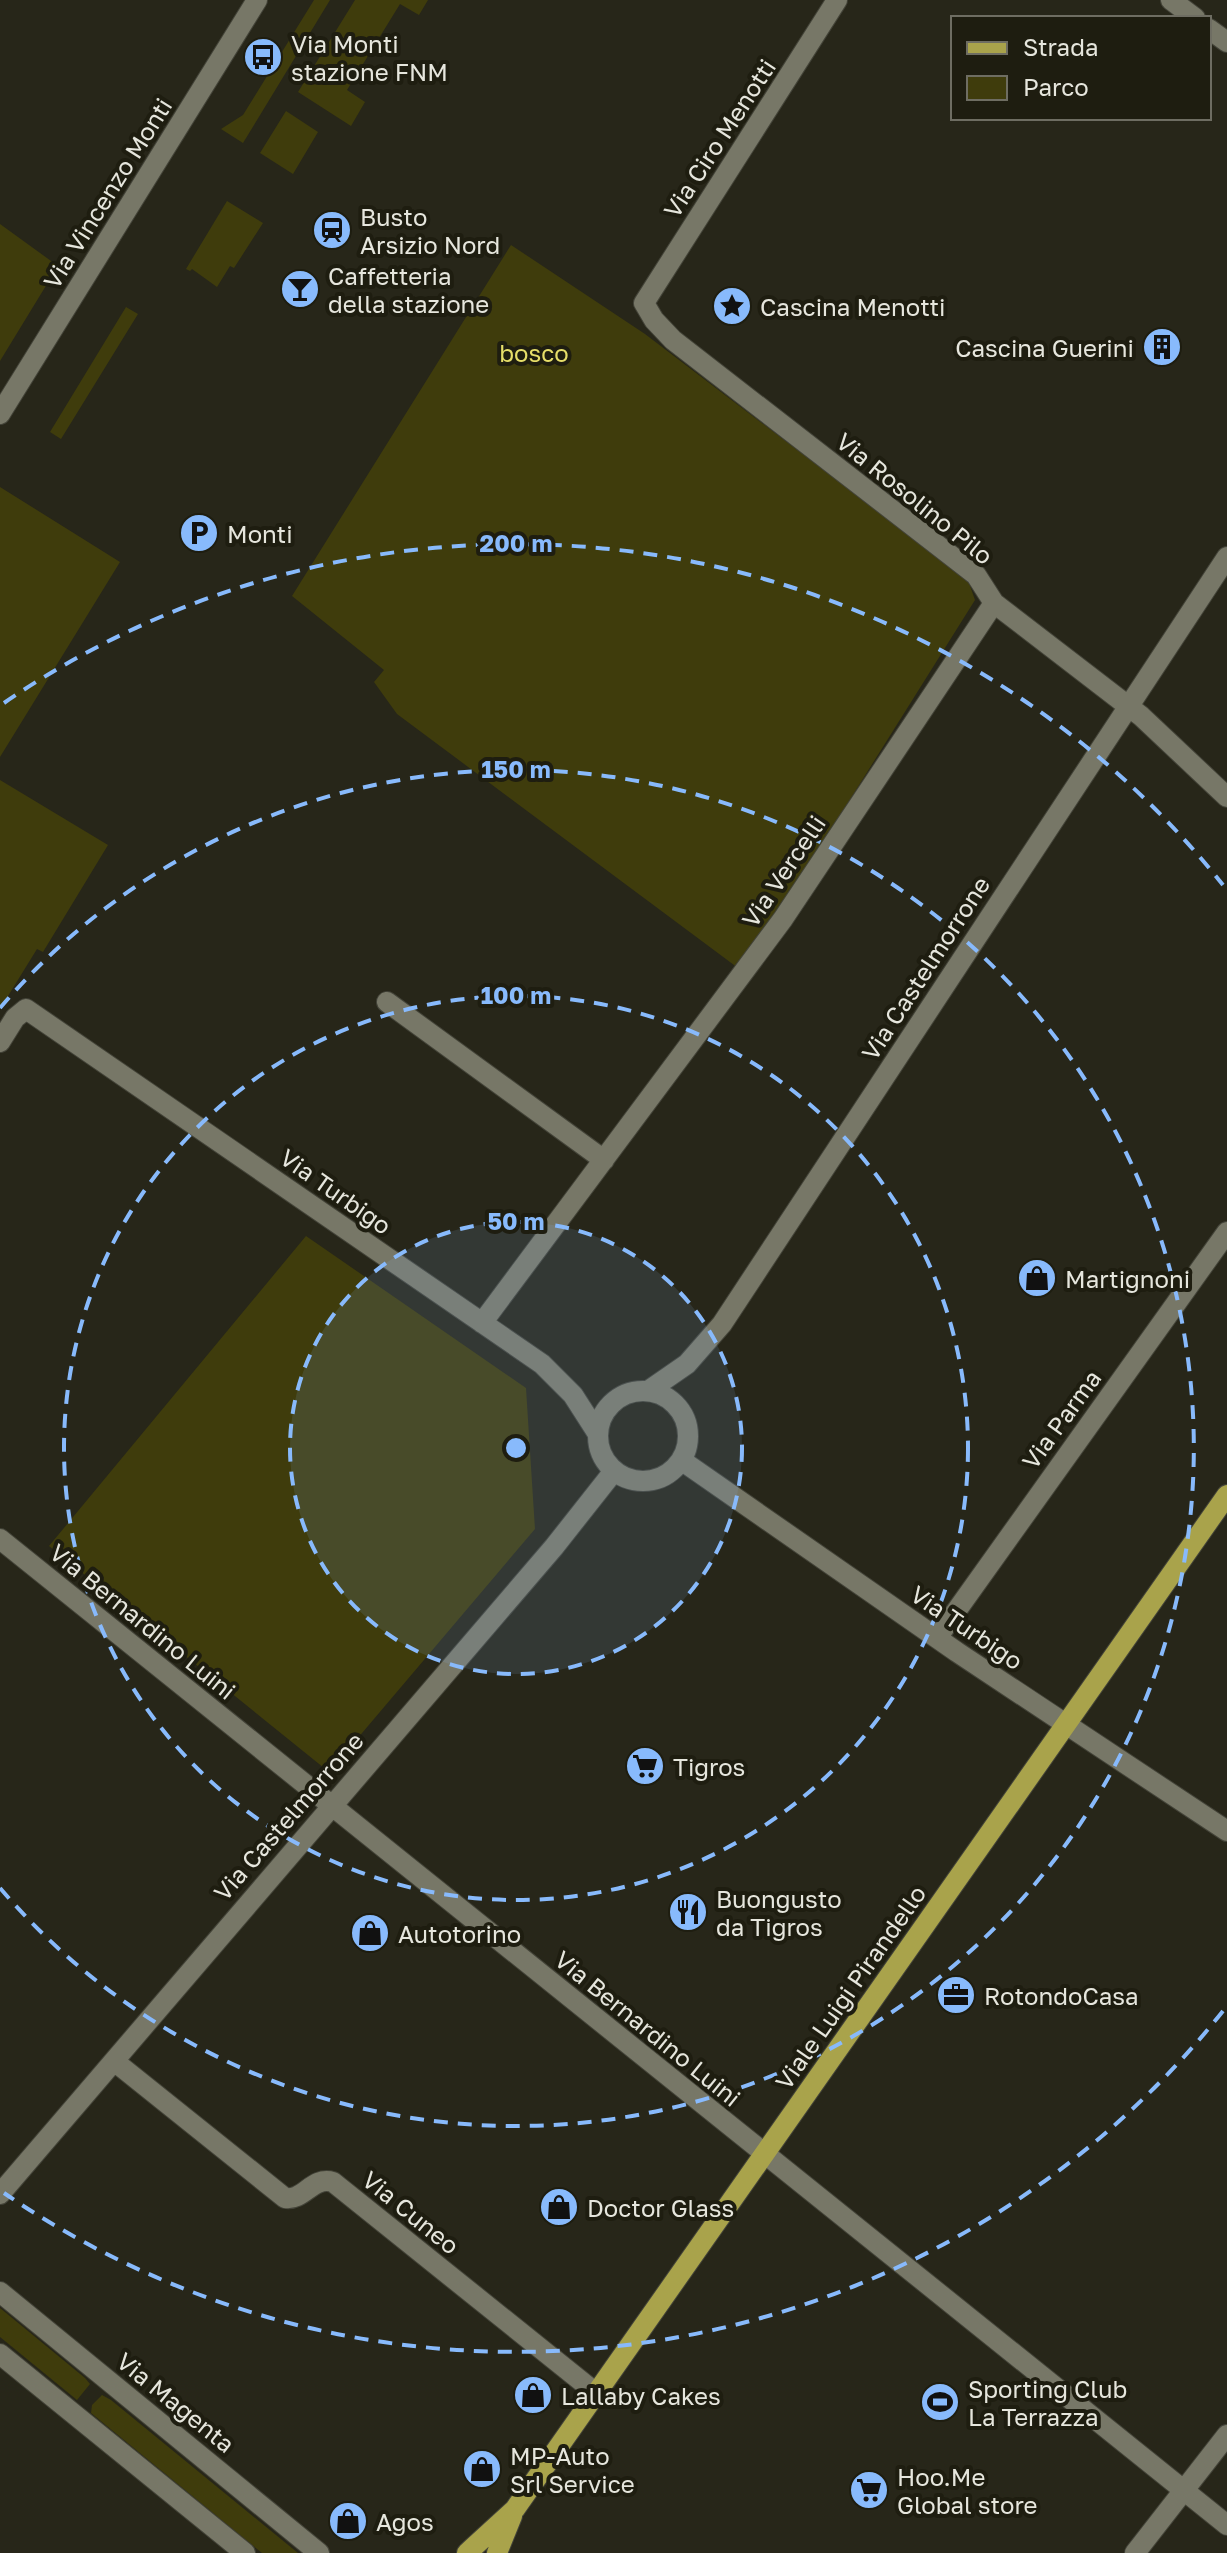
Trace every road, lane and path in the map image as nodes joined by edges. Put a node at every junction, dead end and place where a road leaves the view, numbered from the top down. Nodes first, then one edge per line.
1 (257, 0) edge
2 (837, 0) edge
3 (1171, 0) edge
4 (1192, 16) edge
5 (644, 303) joint
6 (0, 414) edge
7 (1227, 557) edge
8 (994, 603) junction
9 (1128, 706) junction
10 (1227, 797) edge
11 (387, 1002) dead end
12 (0, 1042) edge
13 (604, 1160) junction
14 (1227, 1232) edge
15 (482, 1323) junction
16 (648, 1391) junction
17 (598, 1434) junction
18 (681, 1460) junction
19 (614, 1471) junction
20 (1227, 1495) edge
21 (0, 1539) edge
22 (937, 1638) junction
23 (1066, 1724) junction
24 (331, 1805) junction
25 (1227, 1831) edge
26 (114, 2061) junction
27 (766, 2152) junction
28 (0, 2194) edge
29 (0, 2292) edge
30 (0, 2354) edge
31 (596, 2393) junction
32 (1227, 2435) edge
33 (1184, 2491) junction
34 (515, 2509) junction
35 (1227, 2525) edge
36 (245, 2553) edge
37 (319, 2553) edge
38 (467, 2553) edge
39 (497, 2553) edge
40 (1135, 2553) edge

1 - 6 street, Via Vincenzo Monti
2 - 5 street, Via Ciro Menotti
3 - 4 street
5 - 8 street, Via Rosolino Pilo
7 - 9 street, Via Castelmorrone
8 - 9 street, Via Rosolino Pilo
8 - 13 street, Via Vercelli
9 - 10 street, Via Rosolino Pilo
9 - 16 street, Via Castelmorrone
11 - 13 street
12 - 15 street, Via Turbigo
13 - 15 street, Via Vercelli
14 - 22 street, Via Parma
15 - 17 street, Via Turbigo
16 - 17 street
16 - 18 street
17 - 19 street
18 - 19 street
18 - 22 street, Via Turbigo
19 - 24 street, Via Castelmorrone
20 - 23 main road, Viale Luigi Pirandello
21 - 24 street, Via Bernardino Luini
22 - 23 street, Via Turbigo
23 - 25 street, Via Turbigo
23 - 27 main road, Viale Luigi Pirandello
24 - 26 street, Via Castelmorrone
24 - 27 street, Via Bernardino Luini
26 - 28 street, Via Castelmorrone
26 - 31 street, Via Cuneo
27 - 31 main road, Viale Luigi Pirandello
27 - 33 street, Via Bernardino Luini
29 - 37 street, Via Magenta
30 - 36 street
31 - 34 main road, Viale Luigi Pirandello
32 - 33 street
33 - 35 street, Via Bernardino Luini
33 - 40 street
34 - 38 main road, Viale Luigi Pirandello
34 - 39 main road, Viale Luigi Pirandello

